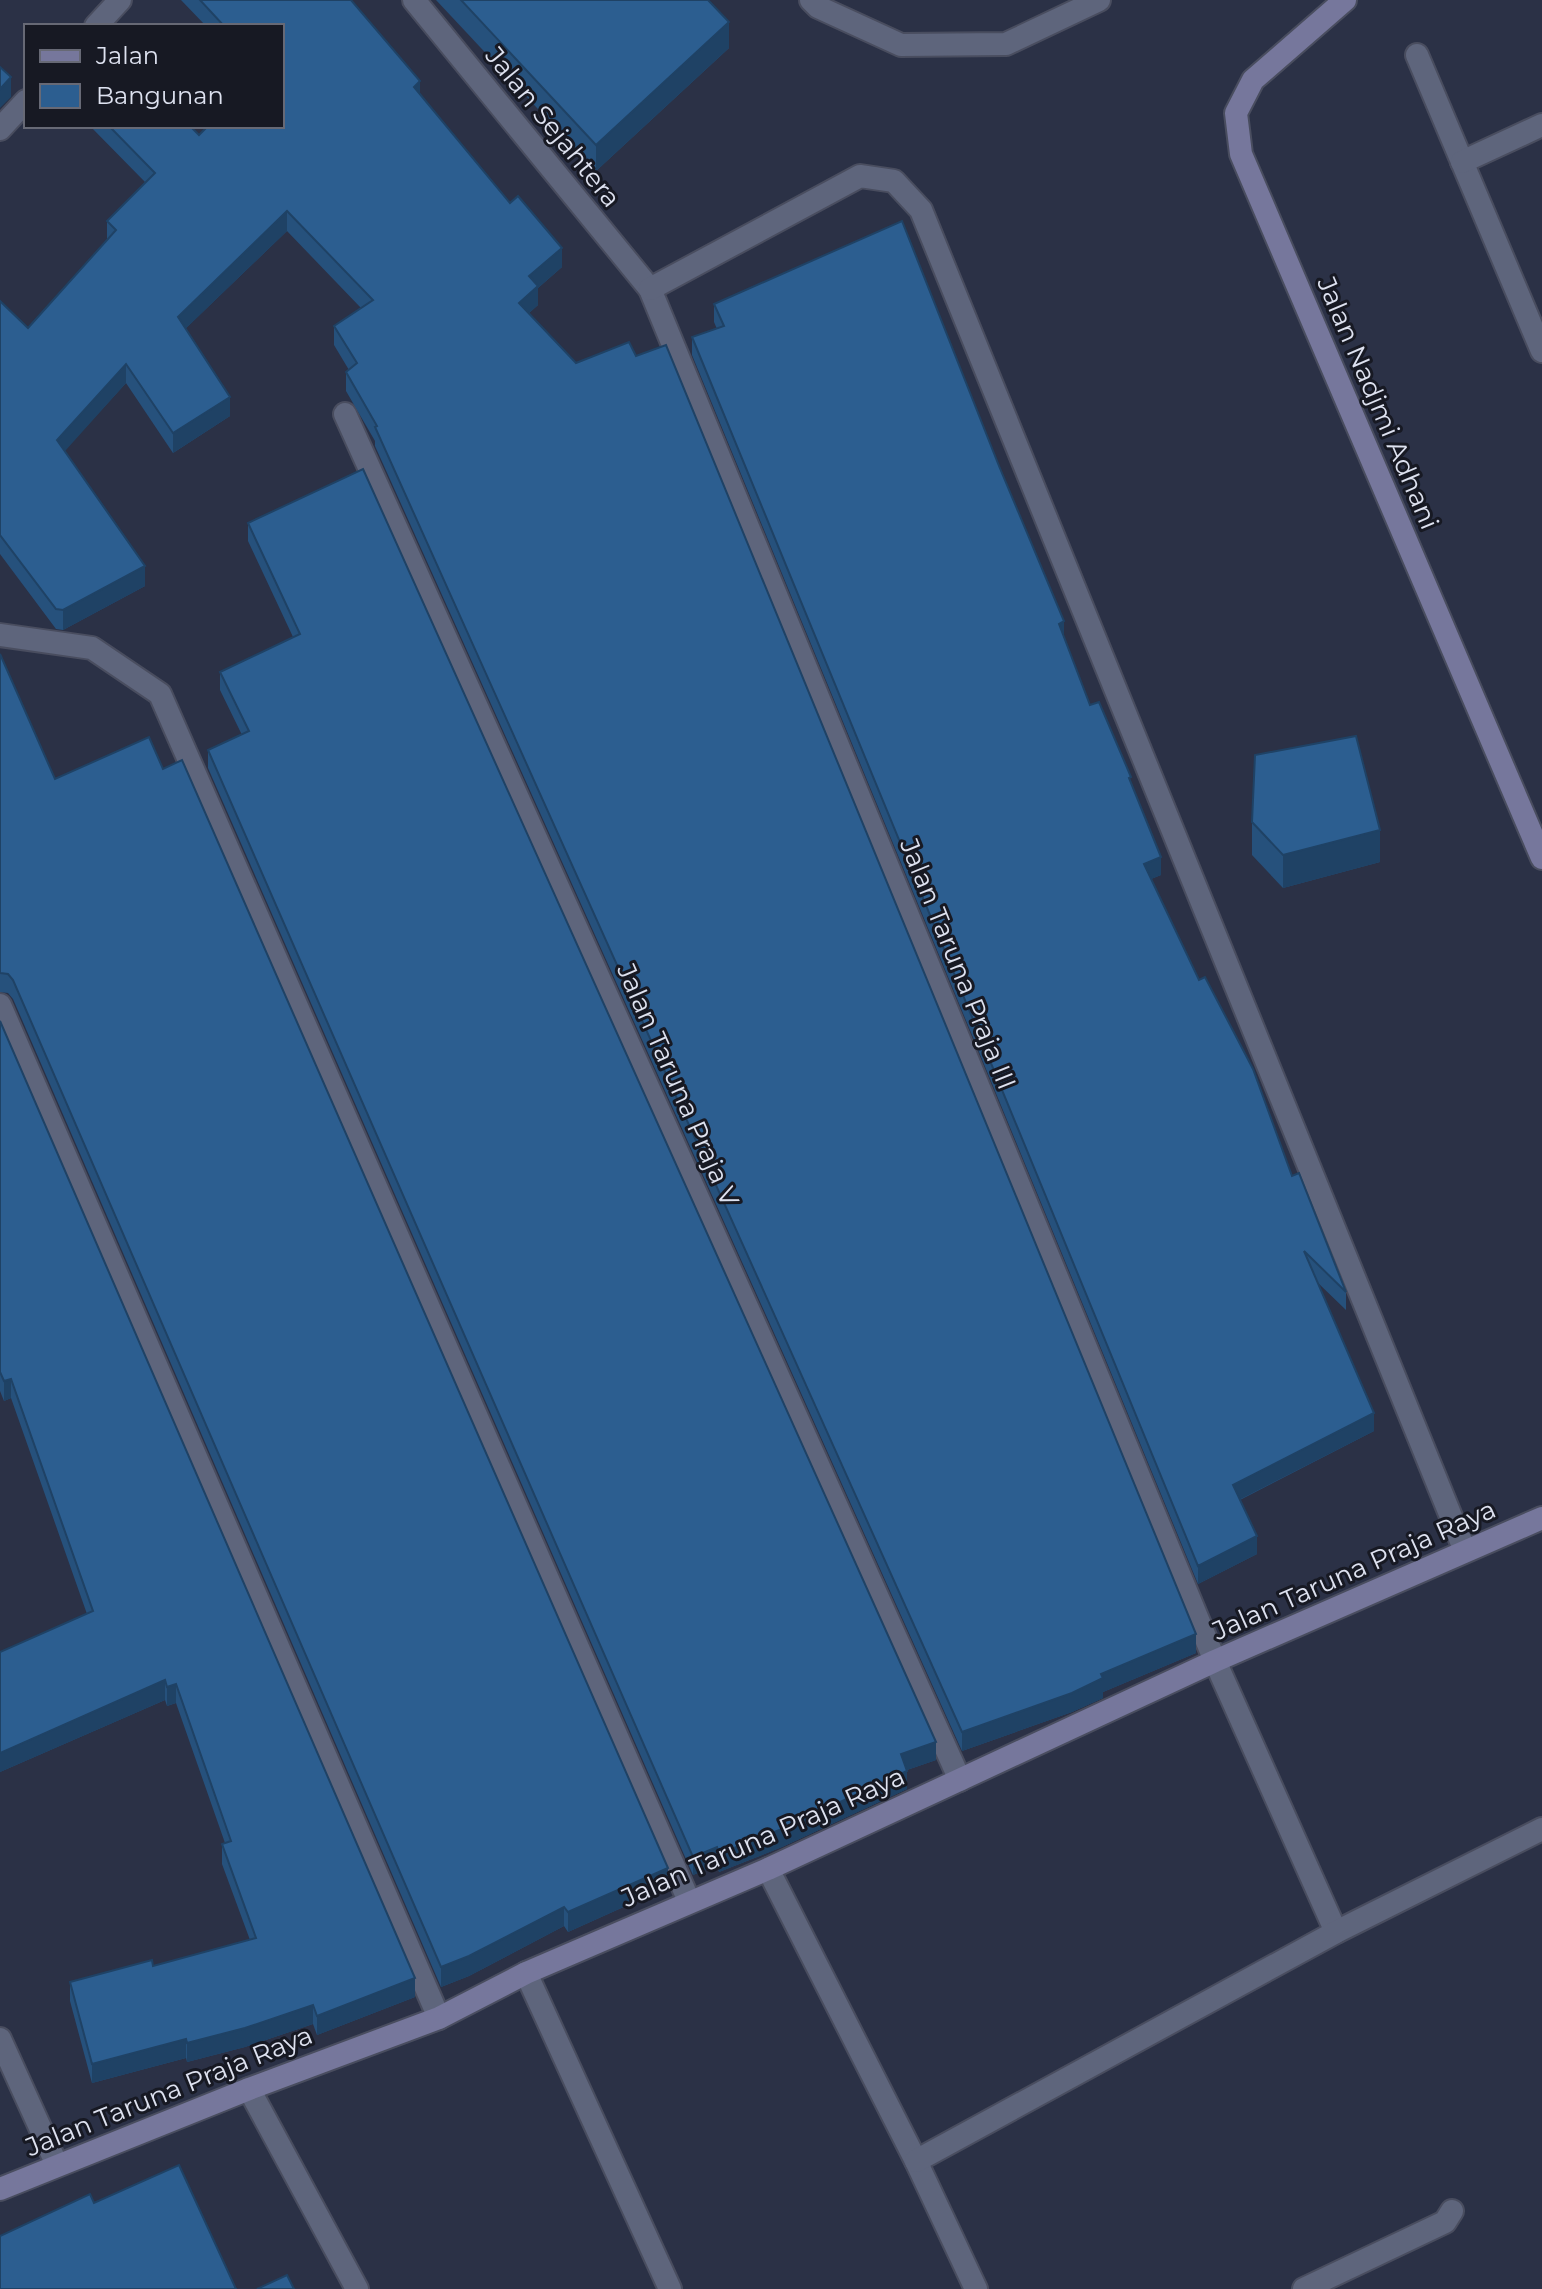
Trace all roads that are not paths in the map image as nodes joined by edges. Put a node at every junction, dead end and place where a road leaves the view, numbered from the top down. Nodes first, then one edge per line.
1 (120, 0) edge
2 (414, 0) edge
3 (811, 0) edge
4 (1099, 0) edge
5 (1345, 0) edge
6 (98, 24) edge
7 (1417, 55) dead end
8 (24, 103) edge
9 (1542, 125) edge
10 (0, 129) edge
11 (1462, 162) junction
12 (650, 289) junction
13 (1542, 351) edge
14 (345, 414) dead end
15 (0, 635) edge
16 (1542, 858) edge
17 (0, 1005) edge
18 (1542, 1518) edge
19 (1465, 1551) junction
20 (1215, 1661) junction
21 (960, 1780) junction
22 (1542, 1829) edge
23 (768, 1869) junction
24 (689, 1901) junction
25 (1336, 1932) junction
26 (526, 1973) junction
27 (439, 2018) junction
28 (0, 2039) edge
29 (249, 2089) junction
30 (916, 2161) junction
31 (57, 2165) junction
32 (0, 2189) edge
33 (1452, 2211) dead end
34 (357, 2289) edge
35 (670, 2289) edge
36 (976, 2289) edge
37 (1304, 2289) edge

1 - 6 street
2 - 12 street, Jalan Sejahtera
3 - 4 street
5 - 16 main road, Jalan Nadjmi Adhani
7 - 11 street
8 - 10 street
9 - 11 street
11 - 13 street
12 - 19 street
12 - 20 street, Jalan Taruna Praja III
14 - 21 street, Jalan Taruna Praja V
15 - 24 street
17 - 27 street
18 - 19 main road, Jalan Taruna Praja Raya
19 - 20 main road, Jalan Taruna Praja Raya
20 - 21 main road, Jalan Taruna Praja Raya
20 - 25 street, Jalan Taruna Praja III
21 - 23 main road, Jalan Taruna Praja Raya
22 - 25 street
23 - 24 main road, Jalan Taruna Praja Raya
23 - 30 street
24 - 26 main road, Jalan Taruna Praja Raya
25 - 30 street
26 - 27 main road, Jalan Taruna Praja Raya
26 - 35 street
27 - 29 main road, Jalan Taruna Praja Raya
28 - 31 street
29 - 31 main road, Jalan Taruna Praja Raya
29 - 34 street
30 - 36 street
31 - 32 main road, Jalan Taruna Praja Raya
33 - 37 street

